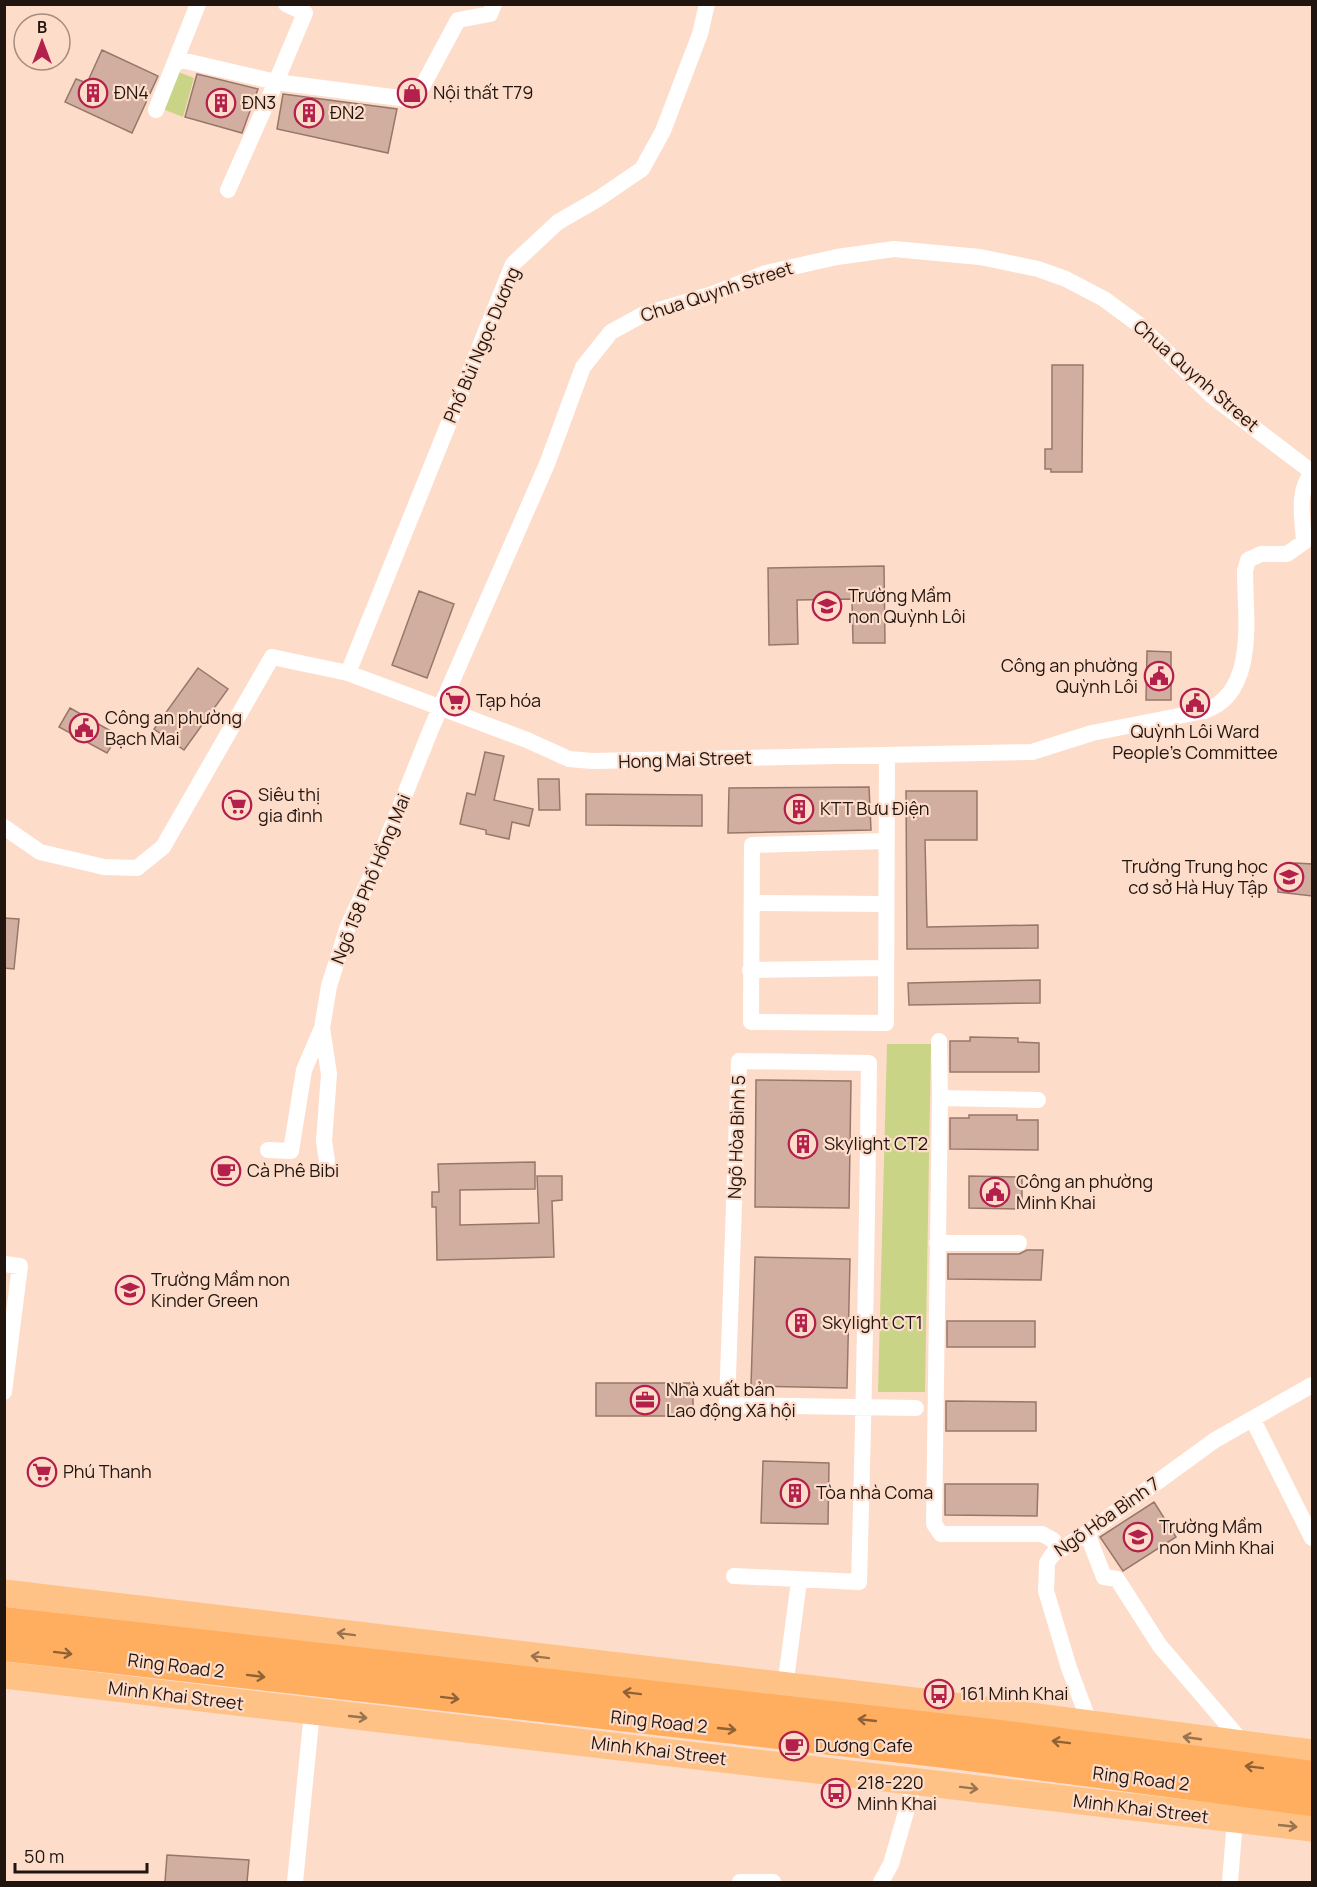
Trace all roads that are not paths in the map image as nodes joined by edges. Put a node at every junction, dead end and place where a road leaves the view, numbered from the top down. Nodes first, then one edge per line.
1 (198, 4) edge
2 (286, 4) edge
3 (708, 4) edge
4 (492, 9) edge
5 (177, 59) junction
6 (276, 82) junction
7 (156, 110) dead end
8 (228, 189) dead end
9 (1312, 473) edge
10 (348, 673) junction
11 (440, 708) junction
12 (887, 755) junction
13 (4, 827) edge
14 (886, 841) junction
15 (753, 903) junction
16 (885, 904) junction
17 (885, 968) junction
18 (750, 970) junction
19 (322, 1028) junction
20 (939, 1041) dead end
21 (940, 1098) junction
22 (1038, 1100) dead end
23 (268, 1150) dead end
24 (327, 1161) dead end
25 (938, 1243) junction
26 (1018, 1243) dead end
27 (4, 1264) edge
28 (1312, 1385) edge
29 (4, 1392) edge
30 (864, 1407) junction
31 (916, 1408) dead end
32 (1253, 1420) junction
33 (1087, 1533) junction
34 (1312, 1538) edge
35 (1058, 1549) junction
36 (734, 1576) dead end
37 (799, 1581) junction
38 (4, 1593) edge
39 (4, 1621) edge
40 (4, 1647) edge
41 (569, 1661) junction
42 (4, 1675) edge
43 (704, 1677) junction
44 (785, 1687) junction
45 (312, 1712) junction
46 (1090, 1724) junction
47 (563, 1740) junction
48 (1245, 1745) junction
49 (1312, 1753) edge
50 (696, 1755) junction
51 (1312, 1774) edge
52 (915, 1781) junction
53 (1312, 1802) edge
54 (1235, 1820) junction
55 (1312, 1828) edge
56 (295, 1882) edge
57 (740, 1882) edge
58 (773, 1882) edge
59 (881, 1882) edge
60 (1230, 1882) edge

1 - 5 street
2 - 6 street
3 - 10 street, Phố Bùi Ngọc Dương
4 - 6 street
5 - 6 street
5 - 7 street
6 - 8 street
9 - 11 street, Chua Quynh Street
9 - 12 street, Hong Mai Street
10 - 11 street, Hong Mai Street
10 - 13 street, Hong Mai Street
11 - 12 street, Hong Mai Street
11 - 19 street, Ngõ 158 Phố Hồng Mai
12 - 14 street
14 - 15 street
14 - 16 street
15 - 16 street
15 - 18 street
16 - 17 street
17 - 18 street
17 - 18 street
19 - 23 street
19 - 24 street, Ngõ 158 Phố Hồng Mai
20 - 21 street
21 - 22 street
21 - 25 street
25 - 26 street
25 - 35 street
27 - 29 street
28 - 32 street, Ngõ Hòa Bình 7
30 - 30 street, Ngõ Hòa Bình 5
30 - 31 street, Ngõ Hòa Bình 5
30 - 37 street, Ngõ Hòa Bình 5
32 - 33 street, Ngõ Hòa Bình 7
32 - 34 street
33 - 35 street, Ngõ Hòa Bình 7
33 - 48 street
35 - 46 street, Ngõ Hòa Bình 7
36 - 37 street, Ngõ Hòa Bình 5
37 - 44 street
41 -> 38 main road
51 -> 39 highway, Ring Road 2
40 -> 53 highway, Ring Road 2
41 - 43 main road
41 - 47 main road
42 - 45 main road, Minh Khai Street
43 - 44 main road
43 - 50 main road
44 - 46 main road
45 -> 47 main road, Minh Khai Street
45 - 56 street
48 -> 46 main road
47 - 50 main road, Minh Khai Street
48 - 49 main road
50 - 52 main road, Minh Khai Street
52 -> 54 main road, Minh Khai Street
52 - 59 street
54 -> 55 main road, Minh Khai Street
54 - 60 street
57 - 58 street

